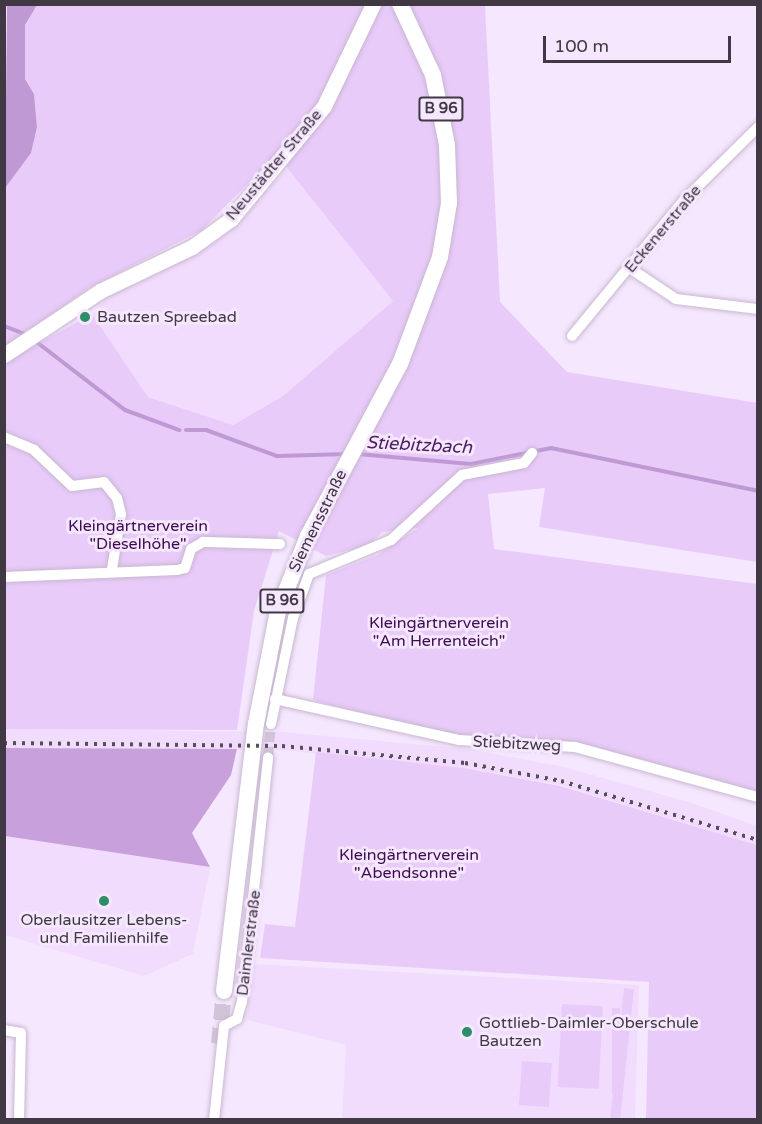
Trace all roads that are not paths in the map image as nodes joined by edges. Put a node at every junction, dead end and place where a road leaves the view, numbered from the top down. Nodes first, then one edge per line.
1 (373, 4) edge
2 (400, 4) edge
3 (758, 127) edge
4 (631, 269) junction
5 (758, 309) edge
6 (572, 336) dead end
7 (4, 355) edge
8 (4, 437) edge
9 (531, 453) dead end
10 (280, 544) dead end
11 (112, 569) junction
12 (4, 577) edge
13 (275, 699) junction
14 (271, 724) tunnel mouth
15 (268, 757) tunnel mouth
16 (758, 797) edge
17 (225, 991) tunnel mouth
18 (4, 1030) edge
19 (19, 1119) edge
20 (214, 1119) edge

1 - 7 street, Neustädter Straße
2 - 17 main road, Siemensstraße / B 96
3 - 4 street, Eckenerstraße
4 - 5 street
4 - 6 street, Eckenerstraße
8 - 11 street
9 - 13 street
10 - 11 street
11 - 12 street
13 - 14 street
13 - 16 street, Stiebitzweg
15 - 20 street, Daimlerstraße
18 - 19 street

